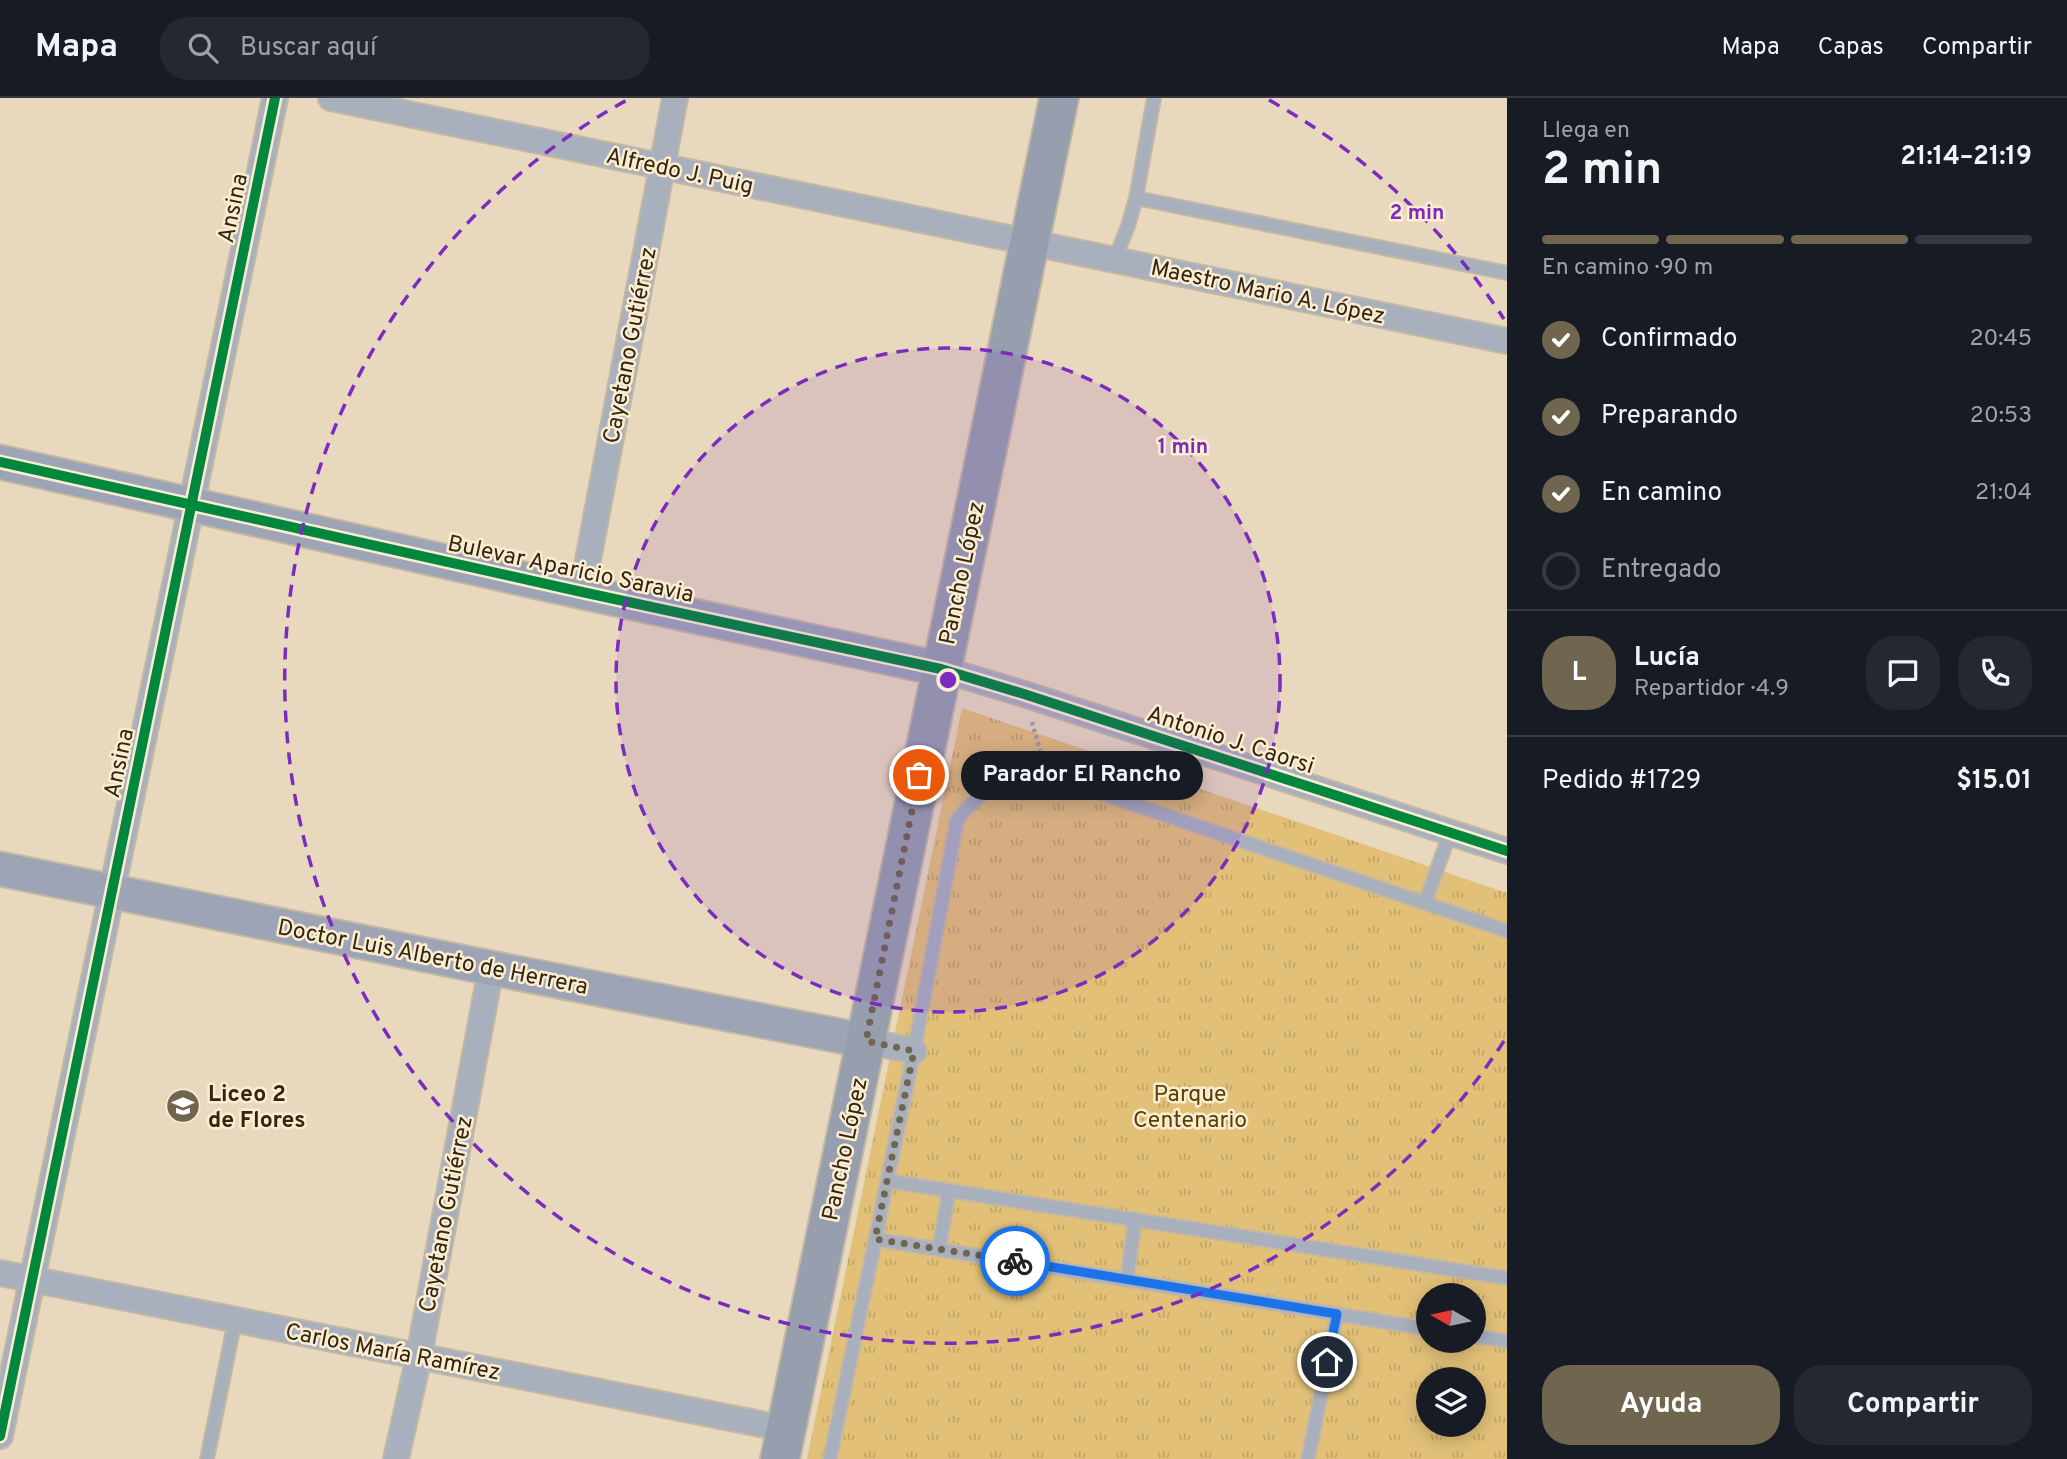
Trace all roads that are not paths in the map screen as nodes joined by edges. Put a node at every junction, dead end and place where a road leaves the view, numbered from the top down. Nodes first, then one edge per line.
1 (275, 98) edge
2 (331, 98) edge
3 (675, 98) edge
4 (1059, 98) edge
5 (1154, 98) edge
6 (663, 167) junction
7 (1136, 198) junction
8 (1029, 242) junction
9 (1115, 259) junction
10 (1507, 273) edge
11 (1507, 341) edge
12 (0, 462) edge
13 (192, 505) junction
14 (582, 592) junction
15 (941, 669) junction
16 (1450, 833) junction
17 (1507, 851) edge
18 (0, 869) edge
19 (112, 892) junction
20 (1425, 903) junction
21 (1507, 931) edge
22 (491, 968) junction
23 (866, 1041) junction
24 (914, 1051) junction
25 (888, 1181) junction
26 (949, 1191) junction
27 (1135, 1219) junction
28 (875, 1239) junction
29 (939, 1249) junction
30 (0, 1273) edge
31 (1507, 1278) edge
32 (32, 1280) junction
33 (1126, 1280) junction
34 (1337, 1314) junction
35 (235, 1320) junction
36 (1416, 1327) edge
37 (1486, 1338) edge
38 (1507, 1341) edge
39 (419, 1356) junction
40 (0, 1436) edge
41 (783, 1444) edge
42 (207, 1459) edge
43 (396, 1459) edge
44 (830, 1459) edge
45 (1308, 1459) edge

1 - 13 street, Ansina
2 - 6 street, Alfredo J. Puig
3 - 6 street, Cayetano Gutiérrez
4 - 8 highway, Pancho López
5 - 7 lane
6 - 8 street, Alfredo J. Puig
6 - 14 street, Cayetano Gutiérrez
7 - 9 lane
7 - 10 lane
8 - 9 street, Maestro Mario A. López
8 - 15 highway, Pancho López
9 - 11 street, Maestro Mario A. López
12 - 13 street, Bulevar Aparicio Saravia
13 - 14 street, Bulevar Aparicio Saravia
13 - 19 street, Ansina
14 - 15 street, Bulevar Aparicio Saravia
15 - 16 street, Antonio J. Caorsi
15 - 23 highway, Pancho López
16 - 17 street, Antonio J. Caorsi
16 - 20 lane
18 - 19 street, Doctor Luis Alberto de Herrera
19 - 22 street, Doctor Luis Alberto de Herrera
19 - 32 street, Ansina
20 - 21 lane
20 - 24 lane
22 - 23 street, Doctor Luis Alberto de Herrera
22 - 39 street, Cayetano Gutiérrez
23 - 24 street
23 - 41 highway, Pancho López
24 - 25 lane
25 - 26 lane
25 - 28 lane
26 - 27 lane
26 - 29 lane
27 - 31 lane
27 - 33 lane
28 - 29 lane
28 - 44 lane
29 - 33 lane
30 - 32 street, Carlos María Ramírez
32 - 35 street, Carlos María Ramírez
32 - 40 street, Ansina
33 - 34 lane
34 - 36 lane
34 - 45 lane
35 - 39 street, Carlos María Ramírez
35 - 42 lane
37 - 38 lane
39 - 41 street, Carlos María Ramírez
39 - 43 street, Cayetano Gutiérrez

